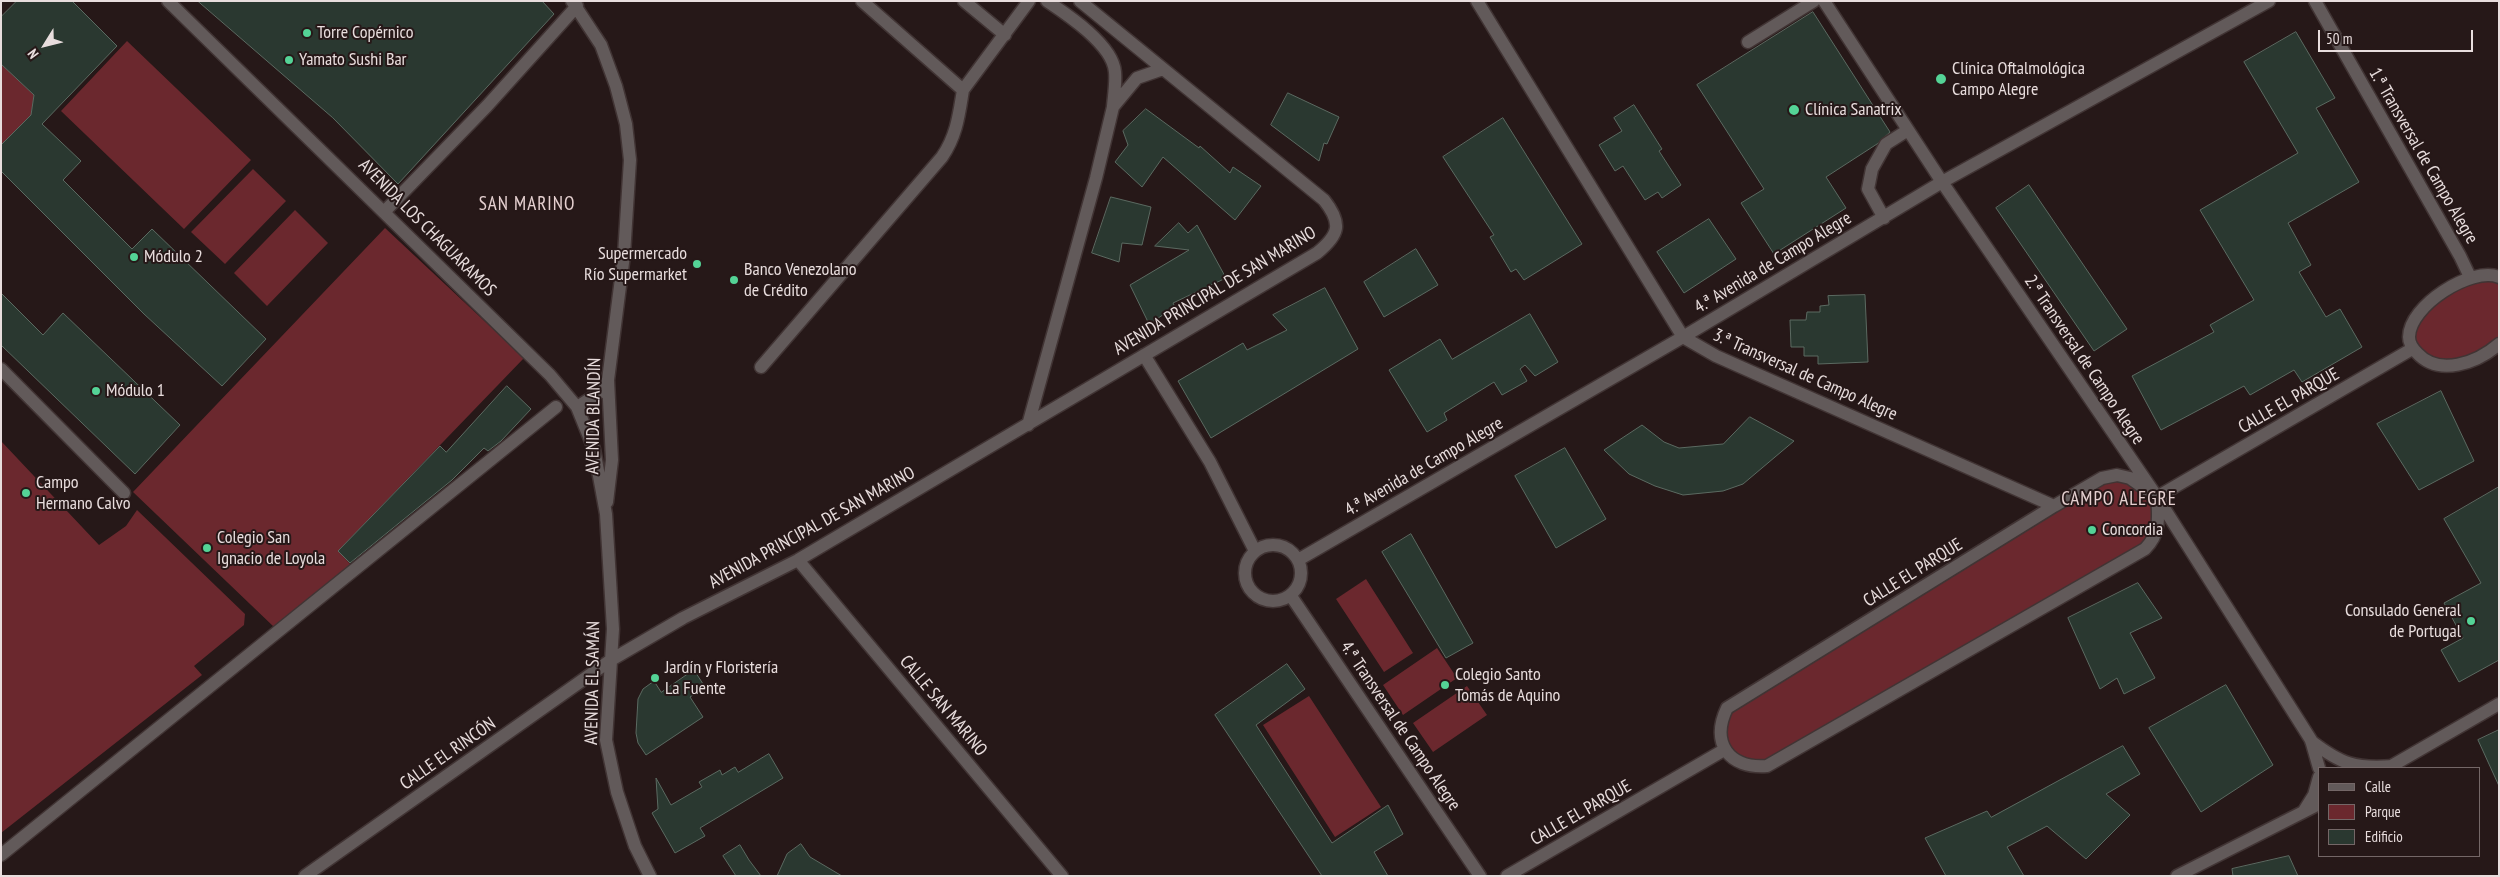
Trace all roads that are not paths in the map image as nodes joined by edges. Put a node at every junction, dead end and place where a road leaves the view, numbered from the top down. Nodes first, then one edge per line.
1 (168, 1) edge
2 (862, 1) edge
3 (964, 1) edge
4 (1029, 1) edge
5 (1048, 1) edge
6 (1080, 1) edge
7 (1477, 1) edge
8 (1814, 1) edge
9 (1824, 1) edge
10 (2269, 1) edge
11 (2315, 1) edge
12 (574, 4) edge
13 (1005, 34) junction
14 (1748, 42) dead end
15 (1163, 69) junction
16 (963, 90) junction
17 (1112, 107) junction
18 (1908, 130) junction
19 (1942, 182) junction
20 (385, 211) junction
21 (1884, 218) junction
22 (2470, 277) junction
23 (2499, 277) edge
24 (1683, 337) junction
25 (2499, 344) edge
26 (2412, 348) junction
27 (1144, 355) junction
28 (761, 367) dead end
29 (1, 369) edge
30 (608, 380) junction
31 (556, 407) dead end
32 (577, 407) junction
33 (1028, 425) junction
34 (124, 493) dead end
35 (2157, 498) junction
36 (2054, 506) junction
37 (606, 514) junction
38 (1256, 551) junction
39 (798, 560) junction
40 (1298, 560) junction
41 (1291, 596) junction
42 (611, 660) junction
43 (2499, 704) edge
44 (2310, 740) junction
45 (1724, 750) junction
46 (2319, 767) edge
47 (2391, 767) edge
48 (2318, 781) edge
49 (2318, 804) edge
50 (2304, 811) junction
51 (1, 855) edge
52 (305, 876) edge
53 (650, 876) edge
54 (1062, 876) edge
55 (1480, 876) edge
56 (1507, 876) edge
57 (2177, 876) edge

1 - 20 street, AVENIDA LOS CHAGUARAMOS
2 - 16 street
3 - 13 street
4 - 13 street
5 - 17 street
6 - 15 street, AVENIDA PRINCIPAL DE SAN MARINO
7 - 24 street, 3.ª Transversal de Campo Alegre
8 - 14 street
9 - 18 street, 2.ª Transversal de Campo Alegre
10 - 19 street, 4.ª Avenida de Campo Alegre
11 - 22 street, 1.ª Transversal de Campo Alegre
12 - 20 street
12 - 30 street, AVENIDA BLANDÍN
13 - 16 street
15 - 17 street
15 - 27 street, AVENIDA PRINCIPAL DE SAN MARINO
16 - 28 street
17 - 33 street
18 - 19 street, 2.ª Transversal de Campo Alegre
18 - 21 street
19 - 21 street, 4.ª Avenida de Campo Alegre
19 - 35 street, 2.ª Transversal de Campo Alegre
20 - 32 street, AVENIDA LOS CHAGUARAMOS
21 - 24 street, 4.ª Avenida de Campo Alegre
22 - 23 street
22 - 26 street
24 - 36 street, 3.ª Transversal de Campo Alegre
24 - 40 street, 4.ª Avenida de Campo Alegre
25 - 26 street
26 - 35 street, CALLE EL PARQUE
27 - 33 street, AVENIDA PRINCIPAL DE SAN MARINO
27 - 38 street
29 - 34 street
30 - 32 street
30 - 37 street, AVENIDA BLANDÍN
31 - 51 street
32 - 37 street, AVENIDA LOS CHAGUARAMOS
33 - 39 street, AVENIDA PRINCIPAL DE SAN MARINO
35 - 36 street, CALLE EL PARQUE
35 - 44 street, 2.ª Transversal de Campo Alegre
35 - 45 street
36 - 45 street, CALLE EL PARQUE
37 - 42 street, AVENIDA EL SAMÁN
38 - 40 street
38 - 41 street
39 - 42 street, AVENIDA PRINCIPAL DE SAN MARINO
39 - 54 street, CALLE SAN MARINO
40 - 41 street
41 - 55 street, 4.ª Transversal de Campo Alegre
42 - 52 street, CALLE EL RINCÓN
42 - 53 street, AVENIDA EL SAMÁN
43 - 47 street
44 - 46 street, 2.ª Transversal de Campo Alegre
44 - 47 street, 2.ª Transversal de Campo Alegre
45 - 56 street, CALLE EL PARQUE
48 - 50 street
49 - 50 street
50 - 57 street

